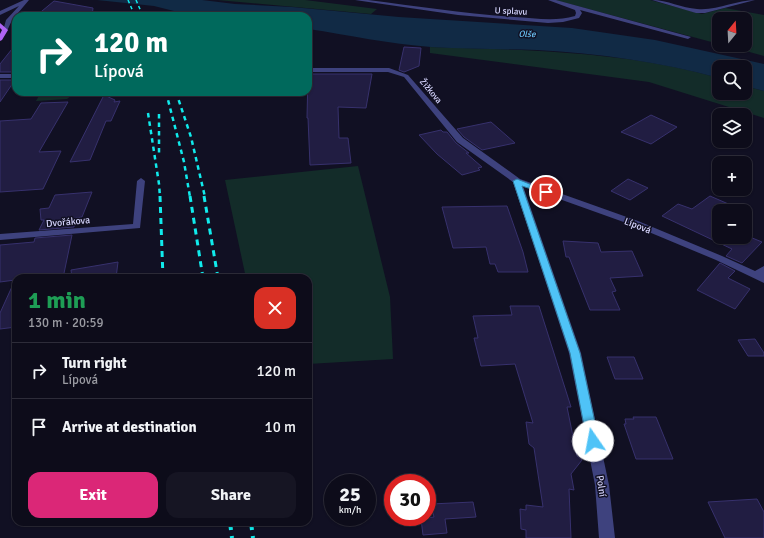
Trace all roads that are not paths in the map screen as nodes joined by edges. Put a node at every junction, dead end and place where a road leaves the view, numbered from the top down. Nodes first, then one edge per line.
1 (27, 0) edge
2 (357, 0) edge
3 (550, 0) edge
4 (654, 0) edge
5 (753, 0) edge
6 (570, 6) junction
7 (0, 8) edge
8 (16, 12) edge
9 (0, 13) edge
10 (12, 17) edge
11 (0, 25) edge
12 (5, 30) junction
13 (688, 37) dead end
14 (0, 39) edge
15 (312, 70) edge
16 (0, 76) edge
17 (12, 76) edge
18 (141, 181) dead end
19 (517, 181) junction
20 (0, 237) edge
21 (762, 275) edge
22 (607, 538) edge

1 - 7 street
1 - 8 street
1 - 9 street
2 - 6 street, U splavu
3 - 6 street
4 - 5 street
6 - 13 street
10 - 12 street
11 - 12 main road
12 - 14 main road
15 - 19 street, Žižkova
16 - 17 street
18 - 20 street, Dvořákova
19 - 21 street, Lípová
19 - 22 street, Polní

